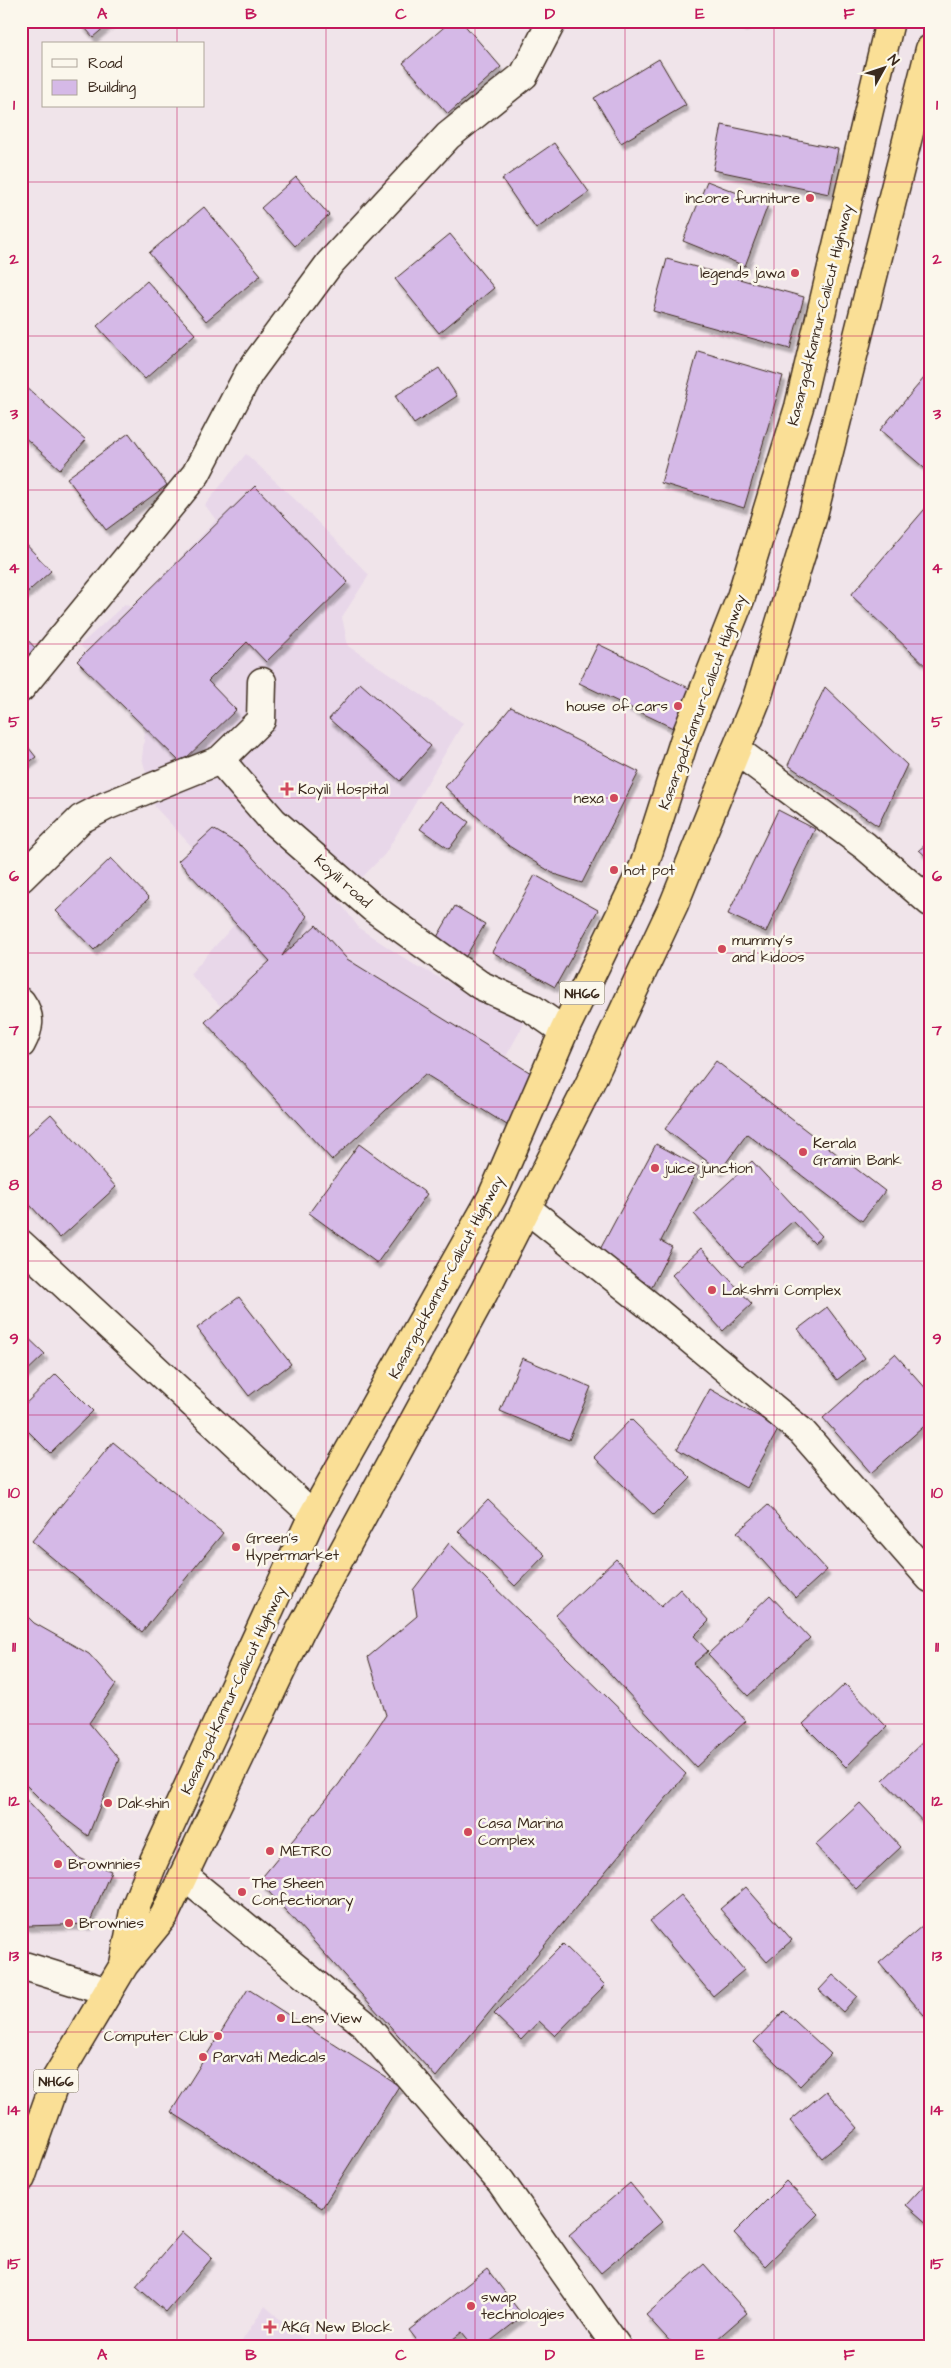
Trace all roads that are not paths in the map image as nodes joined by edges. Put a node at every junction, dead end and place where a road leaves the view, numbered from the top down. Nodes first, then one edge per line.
1 (552, 21) edge
2 (890, 21) edge
3 (930, 49) edge
4 (262, 682) dead end
5 (21, 688) edge
6 (736, 750) junction
7 (220, 760) junction
8 (21, 878) edge
9 (930, 902) edge
10 (21, 1002) edge
11 (564, 1031) junction
12 (21, 1044) edge
13 (526, 1208) junction
14 (21, 1244) edge
15 (314, 1515) junction
16 (930, 1578) edge
17 (184, 1876) junction
18 (21, 1965) edge
19 (124, 1965) junction
20 (108, 1992) junction
21 (21, 2178) edge
22 (617, 2347) edge

1 - 5 street
2 - 11 highway, Kasargod-Kannur-Calicut Highway / NH66
3 - 6 highway, NH66
4 - 7 street
6 - 9 street
6 - 13 highway, NH66
7 - 8 street
7 - 11 street, Koyili road
10 - 12 street
11 - 15 highway, Kasargod-Kannur-Calicut Highway / NH66
13 - 16 street
13 - 17 highway, NH66
14 - 15 street
15 - 19 highway, Kasargod-Kannur-Calicut Highway / NH66
17 - 19 highway, NH66
17 - 22 street
18 - 20 street
19 - 20 highway
20 - 21 highway, NH66

